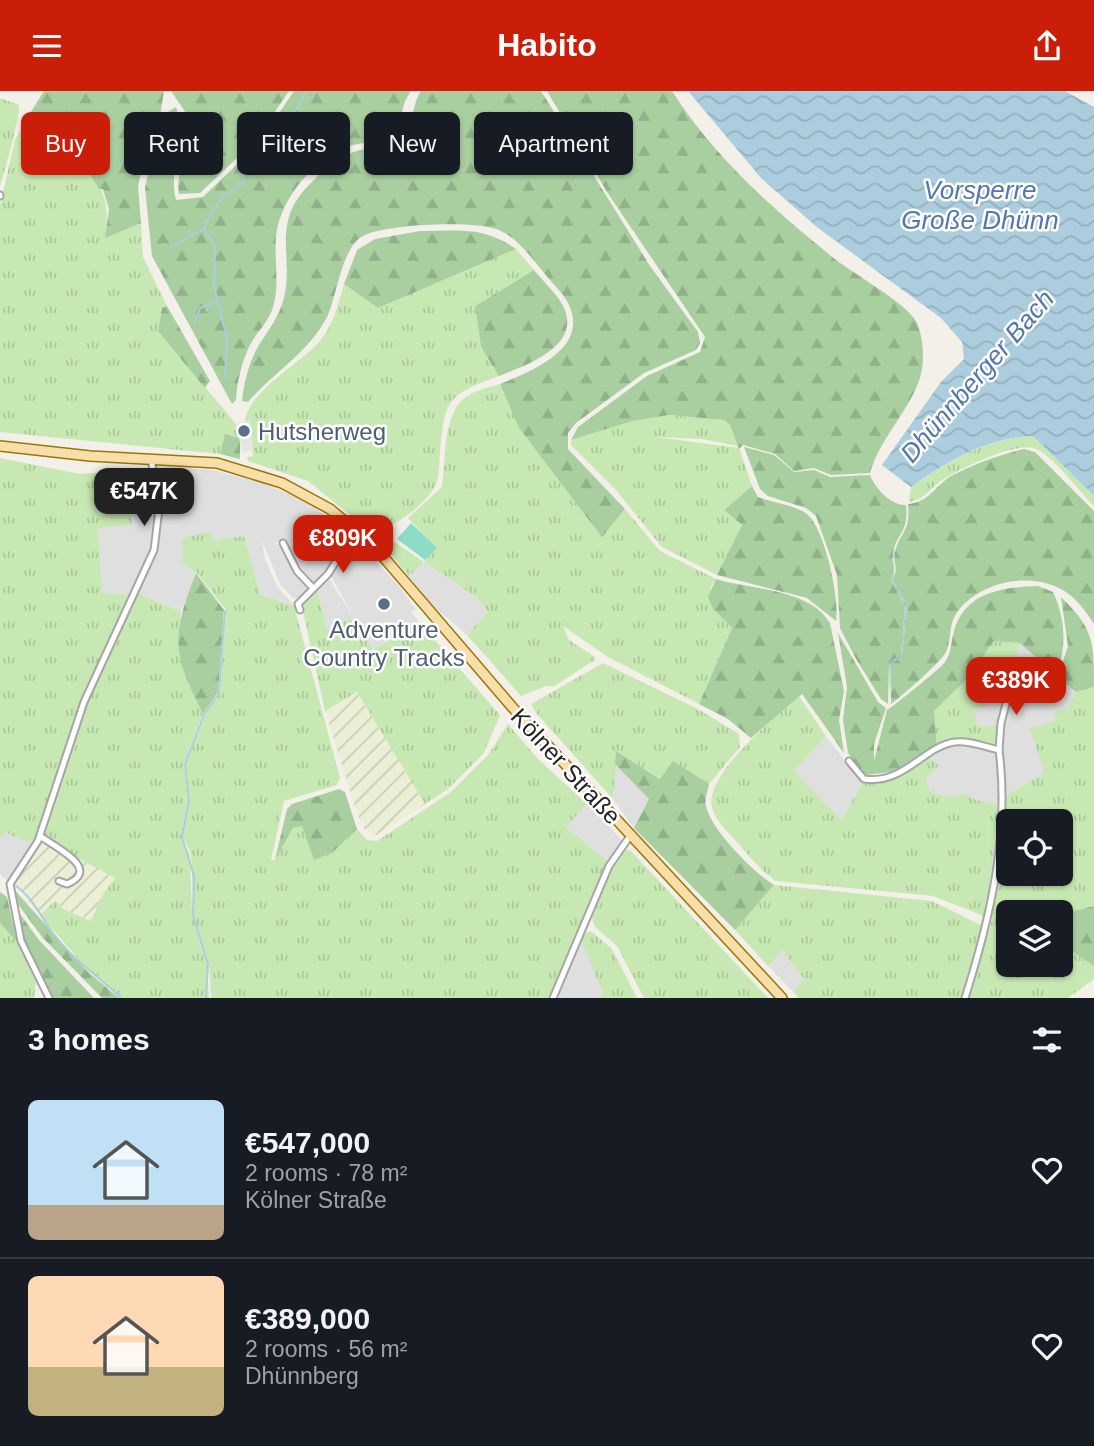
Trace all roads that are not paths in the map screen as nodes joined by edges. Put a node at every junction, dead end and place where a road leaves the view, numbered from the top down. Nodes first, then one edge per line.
1 (0, 446) edge
2 (151, 458) junction
3 (356, 530) junction
4 (283, 544) dead end
5 (313, 588) junction
6 (300, 610) dead end
7 (1040, 686) dead end
8 (999, 750) junction
9 (849, 761) dead end
10 (40, 836) junction
11 (630, 836) junction
12 (59, 881) dead end
13 (49, 998) edge
14 (553, 998) edge
15 (782, 998) edge
16 (965, 998) edge

1 - 2 main road, Kölner Straße
2 - 3 main road, Kölner Straße
2 - 10 street
3 - 5 street
3 - 11 main road, Kölner Straße
4 - 5 street
5 - 6 street
7 - 8 street
8 - 9 street
8 - 16 street
10 - 12 street
10 - 13 street
11 - 14 street
11 - 15 main road, Kölner Straße

